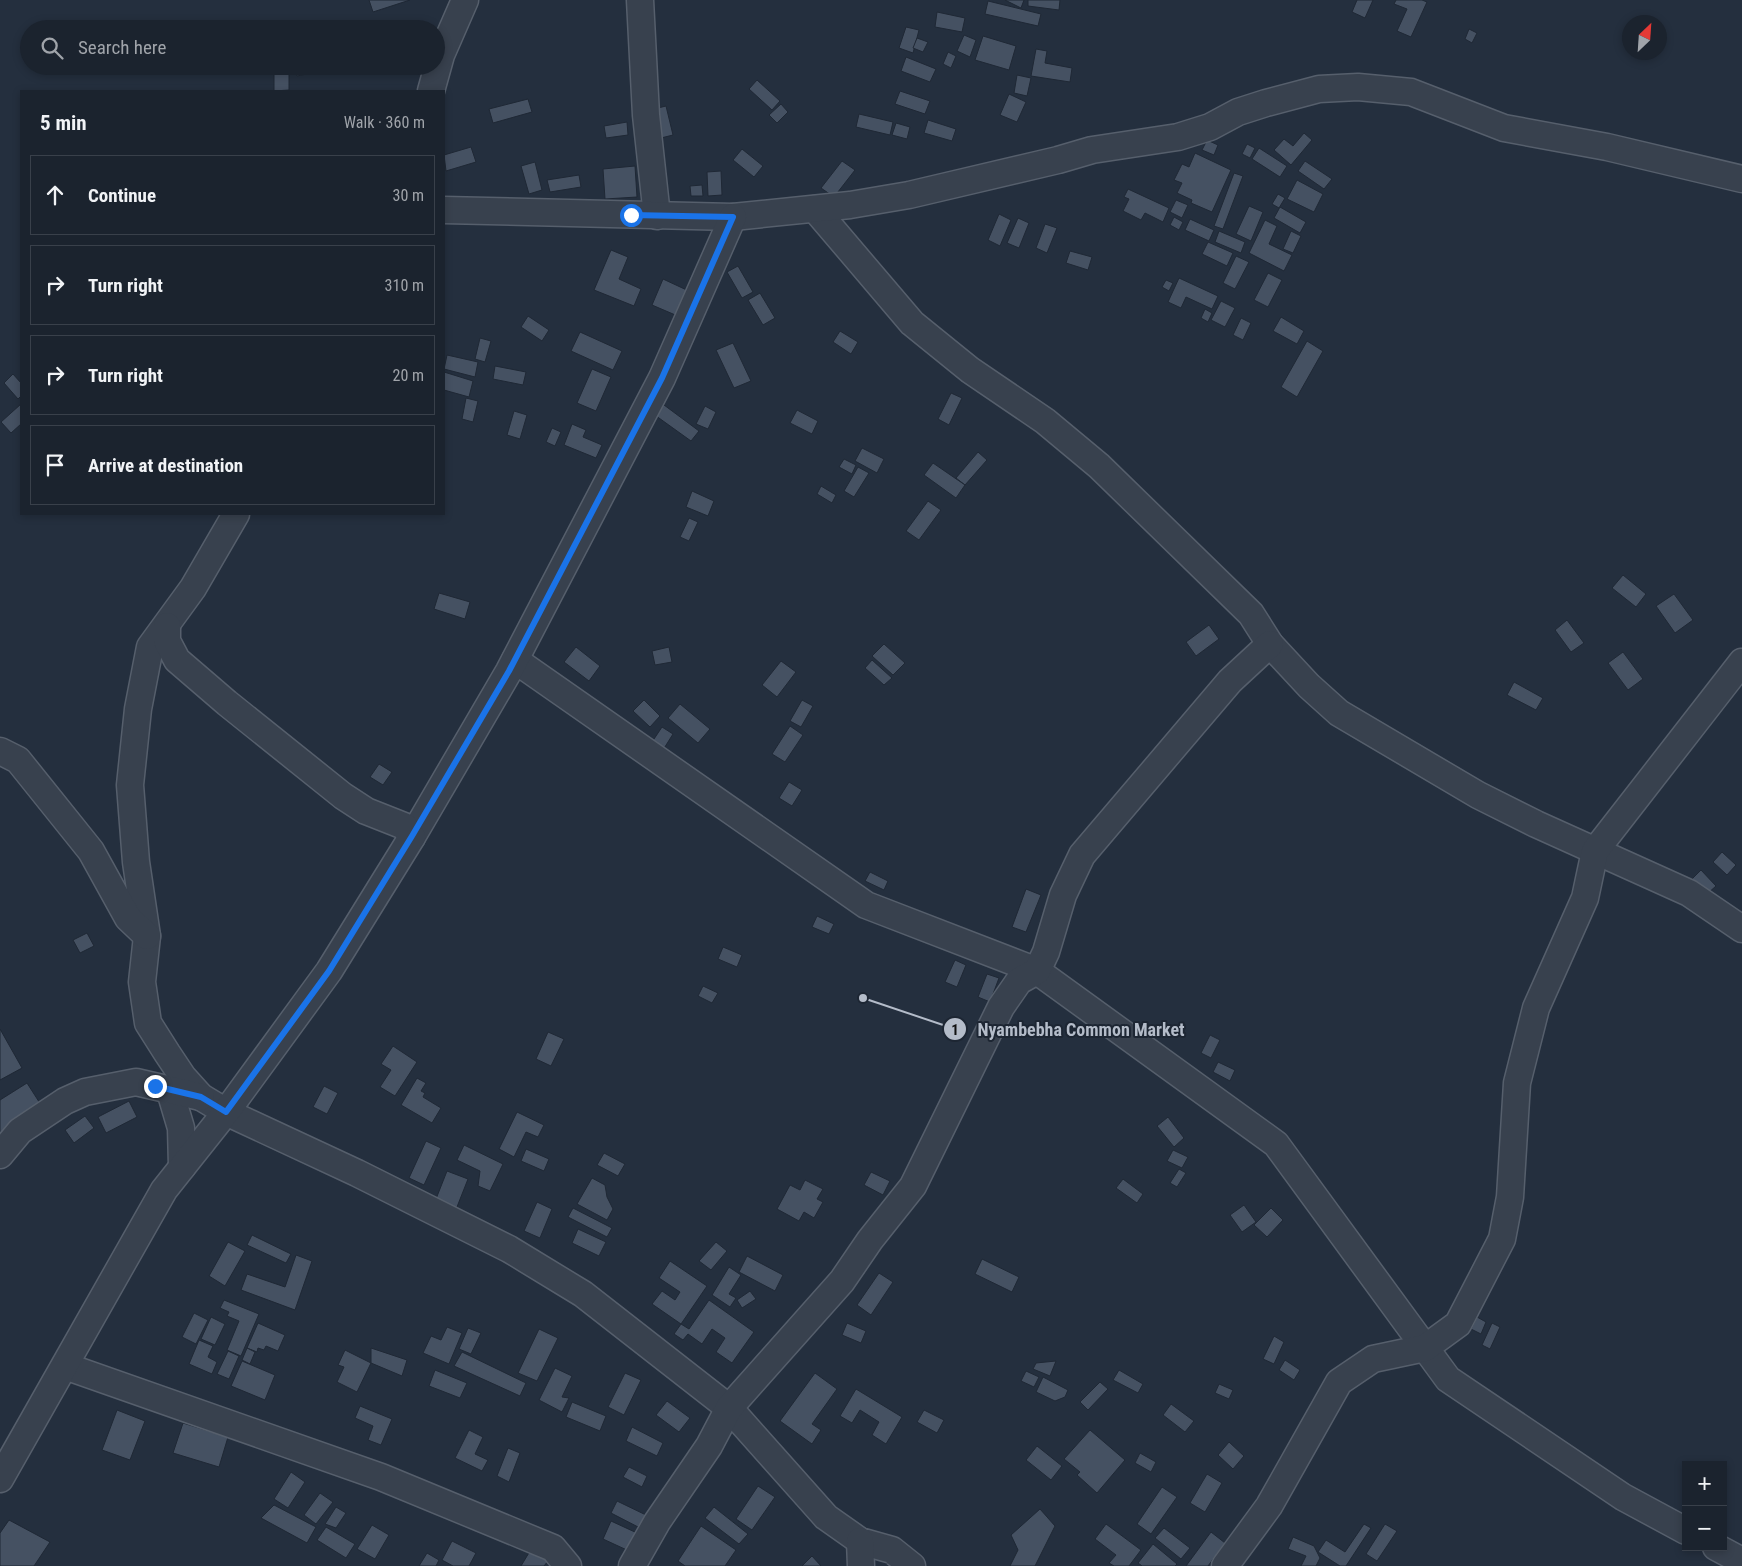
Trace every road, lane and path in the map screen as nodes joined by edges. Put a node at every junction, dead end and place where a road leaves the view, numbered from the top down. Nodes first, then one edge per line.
1 (465, 0) edge
2 (640, 0) edge
3 (445, 46) edge
4 (435, 75) edge
5 (431, 90) edge
6 (1742, 179) edge
7 (816, 209) junction
8 (445, 210) edge
9 (657, 216) junction
10 (733, 217) junction
11 (235, 515) edge
12 (167, 626) junction
13 (1270, 644) junction
14 (515, 660) junction
15 (1742, 662) edge
16 (0, 751) edge
17 (412, 836) junction
18 (1595, 851) junction
19 (1742, 929) edge
20 (147, 936) junction
21 (1037, 971) junction
22 (170, 1090) junction
23 (201, 1097) junction
24 (226, 1112) junction
25 (0, 1155) edge
26 (182, 1167) junction
27 (1425, 1348) junction
28 (65, 1366) junction
29 (729, 1408) junction
30 (0, 1479) edge
31 (1682, 1529) edge
32 (1723, 1551) edge
33 (861, 1553) edge
34 (1742, 1562) edge
35 (568, 1566) edge
36 (632, 1566) edge
37 (912, 1566) edge
38 (1225, 1566) edge

1 - 3 street
2 - 9 street
4 - 5 street
6 - 7 street
7 - 10 street
7 - 13 street
8 - 9 street
9 - 10 street
10 - 14 street
11 - 12 street
12 - 17 street
12 - 20 street
13 - 18 street
13 - 21 street
14 - 17 street
14 - 21 street
15 - 18 street
16 - 20 street
17 - 24 street
18 - 19 street
18 - 27 street
20 - 23 street
21 - 27 street
21 - 29 street
22 - 23 street
22 - 25 street
22 - 26 street
23 - 24 street
24 - 26 street
24 - 29 street
26 - 28 street
27 - 31 street
27 - 38 street
28 - 30 street
28 - 35 street
29 - 33 street
29 - 36 street
32 - 34 street
33 - 37 street

